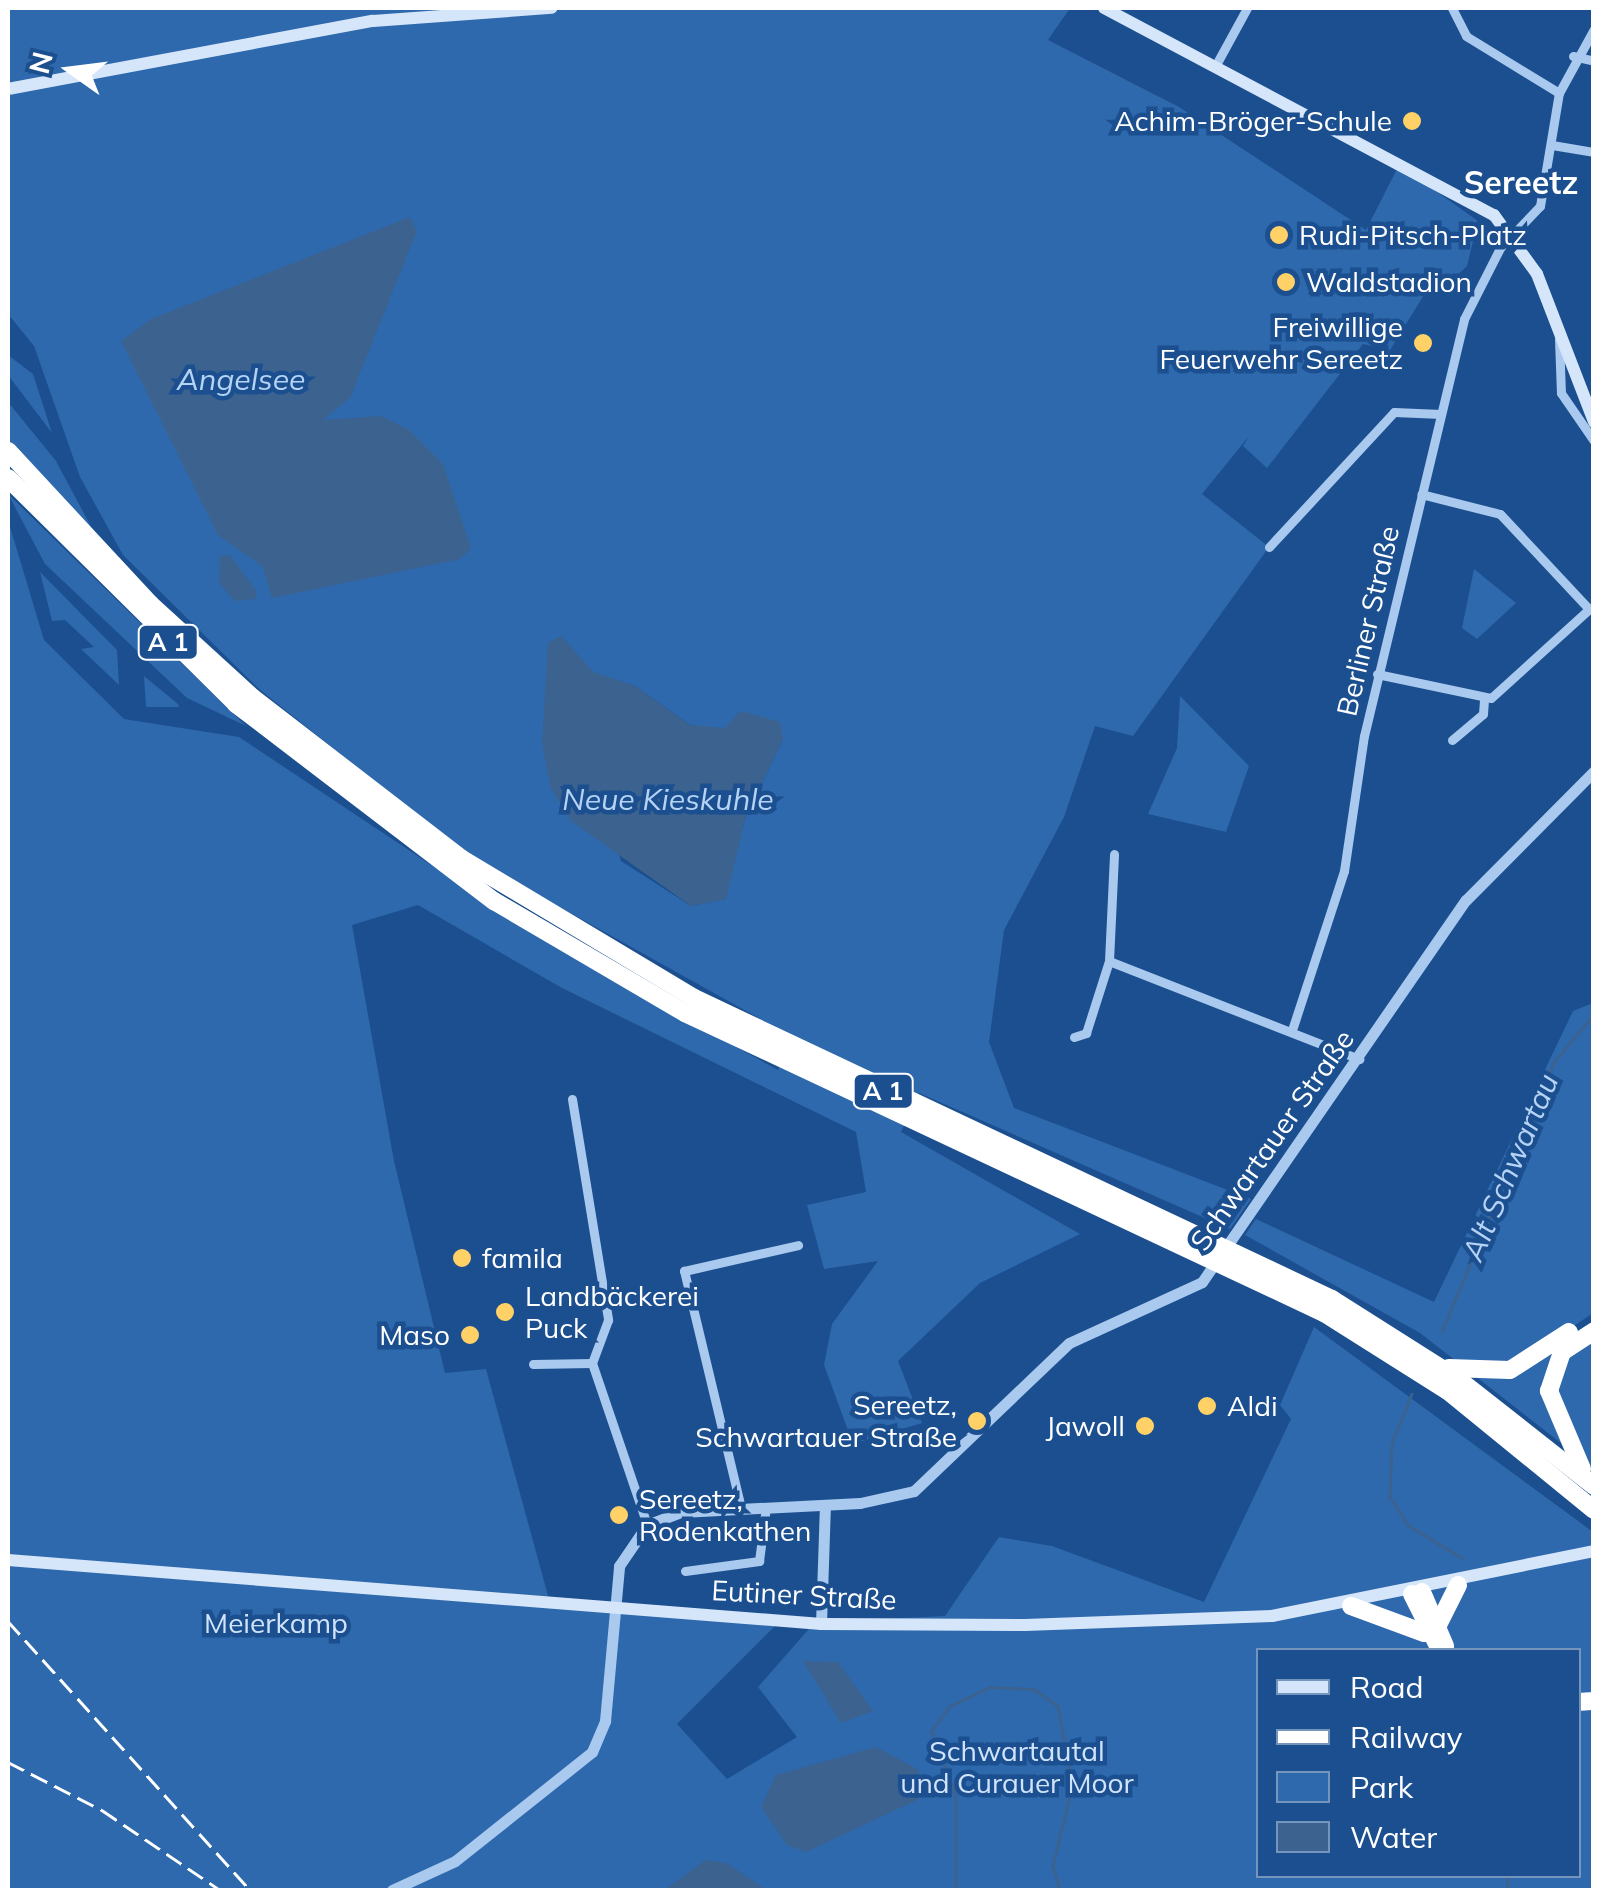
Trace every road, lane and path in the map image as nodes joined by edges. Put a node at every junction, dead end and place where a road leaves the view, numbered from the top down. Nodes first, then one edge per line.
1 (552, 8) edge
2 (1104, 8) edge
3 (1247, 8) edge
4 (1452, 8) edge
5 (1594, 29) edge
6 (1573, 56) junction
7 (1594, 61) edge
8 (1218, 62) junction
9 (8, 89) edge
10 (1560, 93) junction
11 (1552, 145) junction
12 (1594, 152) edge
13 (1514, 236) junction
14 (1560, 339) junction
15 (1441, 414) junction
16 (1594, 422) edge
17 (1594, 441) edge
18 (8, 451) edge
19 (8, 478) edge
20 (1421, 494) junction
21 (1269, 547) dead end
22 (1378, 674) junction
23 (1484, 700) junction
24 (1452, 740) dead end
25 (1594, 771) edge
26 (1114, 854) dead end
27 (572, 940) junction
28 (1109, 961) junction
29 (1293, 1027) junction
30 (1074, 1037) dead end
31 (1359, 1059) junction
32 (572, 1100) dead end
33 (1199, 1241) junction
34 (798, 1245) dead end
35 (1594, 1327) edge
36 (592, 1363) junction
37 (533, 1364) dead end
38 (1438, 1366) junction
39 (1593, 1486) edge
40 (1572, 1491) junction
41 (825, 1505) junction
42 (766, 1507) junction
43 (741, 1508) junction
44 (1594, 1510) edge
45 (1594, 1520) edge
46 (647, 1525) junction
47 (1594, 1551) edge
48 (8, 1560) edge
49 (684, 1571) dead end
50 (1458, 1584) junction
51 (1417, 1593) junction
52 (1351, 1606) junction
53 (821, 1624) junction
54 (1433, 1639) edge
55 (392, 1890) edge

1 - 9 main road
2 - 8 main road
3 - 8 street
4 - 10 street
5 - 6 street, Berliner Straße
6 - 7 street
6 - 10 street, Berliner Straße
8 - 13 main road
10 - 11 street, Berliner Straße
11 - 12 street
11 - 13 street, Berliner Straße
13 - 14 main road
13 - 15 street, Berliner Straße
14 - 16 main road
14 - 17 street
15 - 20 street, Berliner Straße
15 - 21 street
18 - 27 highway, A 1
19 - 27 highway, A 1
20 - 22 street, Berliner Straße
20 - 23 street
22 - 23 street
22 - 29 street, Berliner Straße
23 - 24 street
25 - 31 street, Schwartauer Straße
26 - 28 street
27 - 33 highway, A 1
28 - 29 street
28 - 30 street
29 - 31 street
31 - 41 street, Schwartauer Straße
32 - 36 street
33 - 38 highway, A 1
33 - 40 highway, A 1
34 - 43 street
35 - 38 highway
35 - 39 highway
36 - 37 street
36 - 46 street
38 - 39 highway, A 1
40 - 44 highway, A 1
40 - 45 highway
41 - 42 street, Schwartauer Straße
41 - 53 street
42 - 43 street, Schwartauer Straße
42 - 49 street
43 - 46 street, Schwartauer Straße
46 - 55 street
47 - 50 main road, Eutiner Straße
48 - 53 main road, Eutiner Straße
50 - 51 main road, Eutiner Straße
50 - 54 highway
51 - 52 main road, Eutiner Straße
51 - 54 highway
52 - 53 main road, Eutiner Straße
52 - 54 highway

